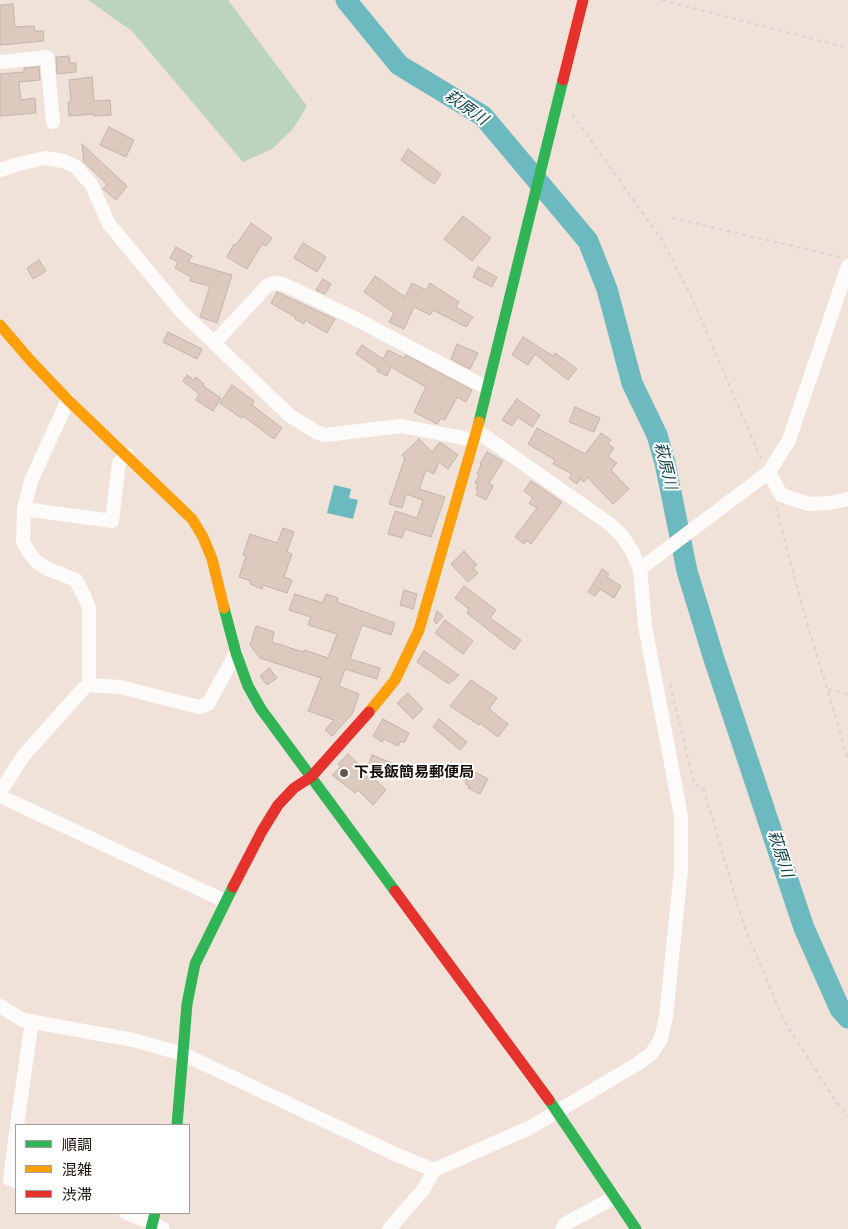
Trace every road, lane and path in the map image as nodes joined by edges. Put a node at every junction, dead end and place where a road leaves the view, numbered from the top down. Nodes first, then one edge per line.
1 (584, 0) edge
2 (662, 0) edge
3 (848, 48) edge
4 (0, 62) edge
5 (560, 98) junction
6 (53, 122) dead end
7 (0, 170) edge
8 (672, 218) dead end
9 (848, 259) edge
10 (848, 266) edge
11 (0, 325) edge
12 (214, 343) junction
13 (487, 388) junction
14 (68, 400) junction
15 (475, 436) junction
16 (127, 455) junction
17 (766, 474) junction
18 (781, 495) junction
19 (848, 499) edge
20 (24, 509) junction
21 (644, 565) junction
22 (236, 653) junction
23 (669, 680) dead end
24 (89, 685) junction
25 (827, 689) junction
26 (848, 694) edge
27 (848, 759) edge
28 (312, 776) junction
29 (0, 792) edge
30 (0, 796) edge
31 (225, 901) junction
32 (0, 1006) edge
33 (32, 1021) junction
34 (183, 1054) junction
35 (556, 1112) junction
36 (848, 1116) edge
37 (17, 1124) edge
38 (178, 1124) edge
39 (15, 1142) edge
40 (434, 1170) junction
41 (15, 1180) edge
42 (615, 1197) junction
43 (129, 1214) edge
44 (156, 1223) edge
45 (389, 1229) edge
46 (562, 1229) edge
47 (636, 1229) edge

1 - 5 street
2 - 3 path
4 - 6 street
5 - 13 street
5 - 17 path
7 - 12 street
8 - 9 path
10 - 17 street
11 - 14 street
12 - 13 street
12 - 15 street
13 - 15 street
14 - 16 street
14 - 20 street
15 - 21 street
15 - 28 street
16 - 20 street
16 - 22 street
17 - 18 street
17 - 21 street
18 - 19 street
18 - 25 path
20 - 24 street
21 - 35 street
22 - 24 street
22 - 28 street
23 - 36 path
24 - 29 street
25 - 26 path
25 - 27 path
28 - 31 street
28 - 35 street
30 - 31 street
31 - 34 street
32 - 33 street
33 - 34 street
33 - 37 street
34 - 38 street
34 - 40 street
35 - 40 street
35 - 42 street
39 - 41 street
40 - 45 street
42 - 46 street
42 - 47 street
43 - 44 street

